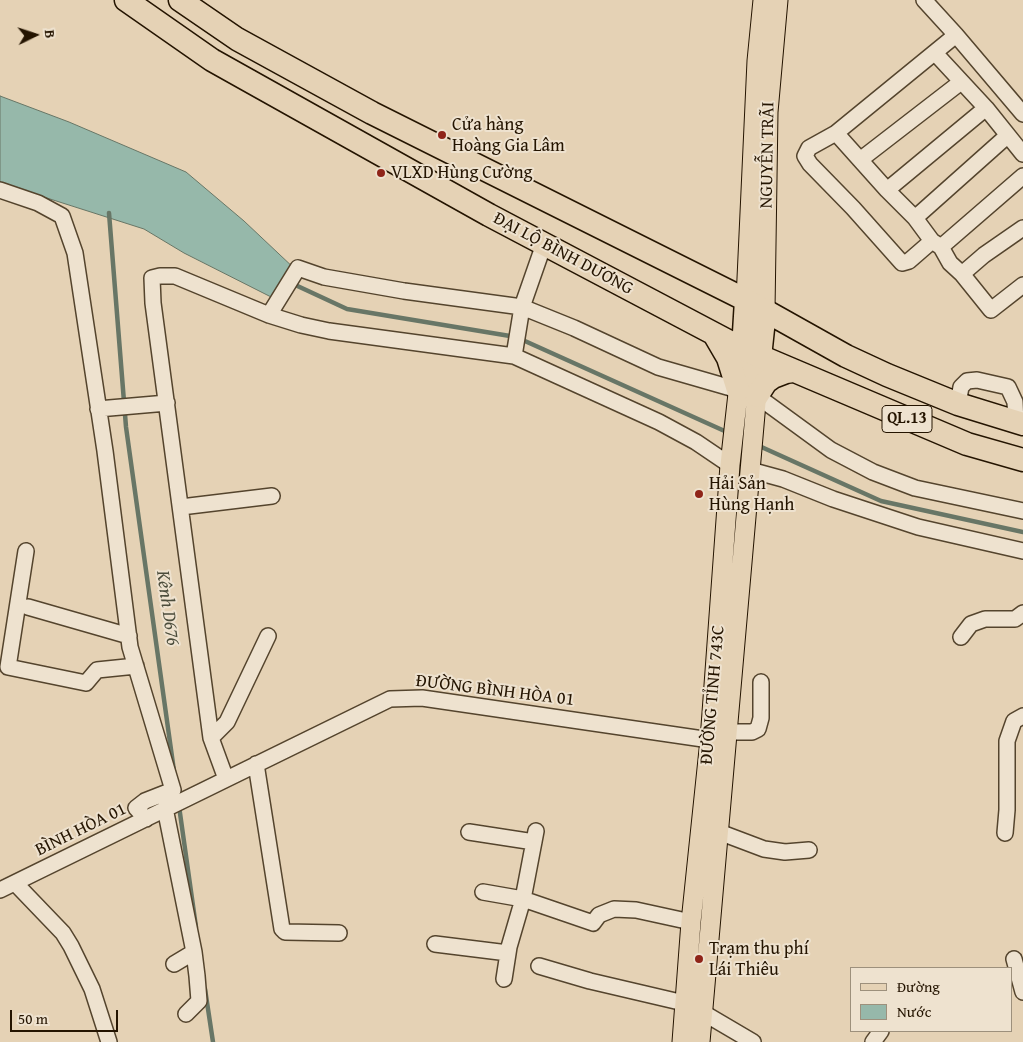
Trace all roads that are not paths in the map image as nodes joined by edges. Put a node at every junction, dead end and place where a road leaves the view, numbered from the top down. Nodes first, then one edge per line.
1 (126, 0) edge
2 (180, 0) edge
3 (763, 0) edge
4 (778, 0) edge
5 (924, 0) edge
6 (956, 35) junction
7 (935, 53) junction
8 (961, 82) junction
9 (986, 108) junction
10 (1023, 114) edge
11 (836, 133) junction
12 (1007, 136) junction
13 (1023, 154) edge
14 (860, 160) junction
15 (1023, 176) edge
16 (0, 190) edge
17 (887, 190) junction
18 (914, 218) junction
19 (1023, 228) edge
20 (544, 244) junction
21 (936, 244) junction
22 (962, 274) junction
23 (1023, 285) edge
24 (755, 305) junction
25 (522, 307) junction
26 (269, 315) junction
27 (713, 333) junction
28 (751, 353) junction
29 (514, 356) junction
30 (793, 371) junction
31 (748, 393) junction
32 (167, 402) junction
33 (958, 404) junction
34 (98, 409) junction
35 (1020, 423) edge
36 (1023, 460) edge
37 (730, 464) junction
38 (750, 470) junction
39 (272, 496) dead end
40 (181, 507) junction
41 (1023, 511) edge
42 (26, 551) dead end
43 (1023, 551) edge
44 (28, 608) dead end
45 (1023, 613) edge
46 (129, 636) junction
47 (268, 636) dead end
48 (961, 637) dead end
49 (5, 659) edge
50 (136, 666) junction
51 (761, 682) dead end
52 (1023, 716) edge
53 (211, 738) junction
54 (721, 738) junction
55 (256, 764) junction
56 (220, 782) junction
57 (171, 805) junction
58 (146, 819) junction
59 (469, 832) dead end
60 (719, 832) junction
61 (1005, 832) dead end
62 (810, 850) dead end
63 (15, 883) junction
64 (0, 890) edge
65 (483, 892) dead end
66 (523, 899) junction
67 (691, 922) junction
68 (338, 933) dead end
69 (435, 944) dead end
70 (194, 952) junction
71 (508, 953) junction
72 (1014, 959) dead end
73 (174, 964) dead end
74 (539, 966) dead end
75 (504, 978) dead end
76 (1023, 992) edge
77 (684, 1003) junction
78 (702, 1012) junction
79 (186, 1014) dead end
80 (109, 1042) edge
81 (682, 1042) edge
82 (700, 1042) edge
83 (753, 1042) edge

1 - 20 highway, ĐẠI LỘ BÌNH DƯƠNG / QL.13
2 - 24 highway, QL.13
3 - 24 main road, NGUYỄN TRÃI
4 - 24 main road, NGUYỄN TRÃI
5 - 6 street
6 - 7 street
6 - 10 street
7 - 8 street
7 - 11 street
8 - 9 street
8 - 14 street
9 - 12 street
9 - 17 street
11 - 14 street
11 - 21 street
12 - 13 street
12 - 18 street
14 - 17 street
15 - 21 street
16 - 34 street
17 - 18 street
18 - 21 street
19 - 22 street
20 - 25 street
20 - 27 highway, ĐẠI LỘ BÌNH DƯƠNG / QL.13
21 - 22 street
22 - 23 street
24 - 28 highway
24 - 33 highway, QL.13
25 - 26 street
25 - 29 street
25 - 31 street
26 - 29 street
26 - 32 street
27 - 28 highway, ĐẠI LỘ BÌNH DƯƠNG / QL.13
27 - 31 highway
28 - 30 highway, ĐẠI LỘ BÌNH DƯƠNG / QL.13
28 - 31 main road, ĐƯỜNG TỈNH 743C
29 - 37 street
30 - 31 highway
30 - 36 highway, ĐẠI LỘ BÌNH DƯƠNG / QL.13
31 - 37 main road, ĐƯỜNG TỈNH 743C
31 - 38 main road, ĐƯỜNG TỈNH 743C
31 - 41 street
32 - 34 street
32 - 40 street
33 - 35 highway, QL.13
33 - 35 street
34 - 46 street
37 - 54 main road, ĐƯỜNG TỈNH 743C
38 - 43 street
38 - 54 main road, ĐƯỜNG TỈNH 743C
39 - 40 street
40 - 53 street
42 - 49 street
44 - 46 street
45 - 48 street
46 - 50 street
47 - 53 street
49 - 50 street
50 - 58 street
51 - 54 street, ĐƯỜNG BÌNH HÒA 01
52 - 61 street
53 - 56 street
54 - 55 street, ĐƯỜNG BÌNH HÒA 01
54 - 60 main road, ĐƯỜNG TỈNH 743C
54 - 67 main road, ĐƯỜNG TỈNH 743C
55 - 56 street, ĐƯỜNG BÌNH HÒA 01
55 - 68 street
56 - 57 street, ĐƯỜNG BÌNH HÒA 01
57 - 58 street, BÌNH HÒA 01
57 - 70 street
58 - 63 street, BÌNH HÒA 01
59 - 66 street
60 - 62 street
60 - 78 main road, ĐƯỜNG TỈNH 743C
63 - 64 street, BÌNH HÒA 01
63 - 80 street
65 - 66 street
66 - 67 street
66 - 71 street
67 - 77 main road, ĐƯỜNG TỈNH 743C
69 - 71 street
70 - 73 street
70 - 79 street
71 - 75 street
72 - 76 street
74 - 77 street
77 - 81 main road, ĐƯỜNG TỈNH 743C
78 - 82 main road, ĐƯỜNG TỈNH 743C
78 - 83 street

